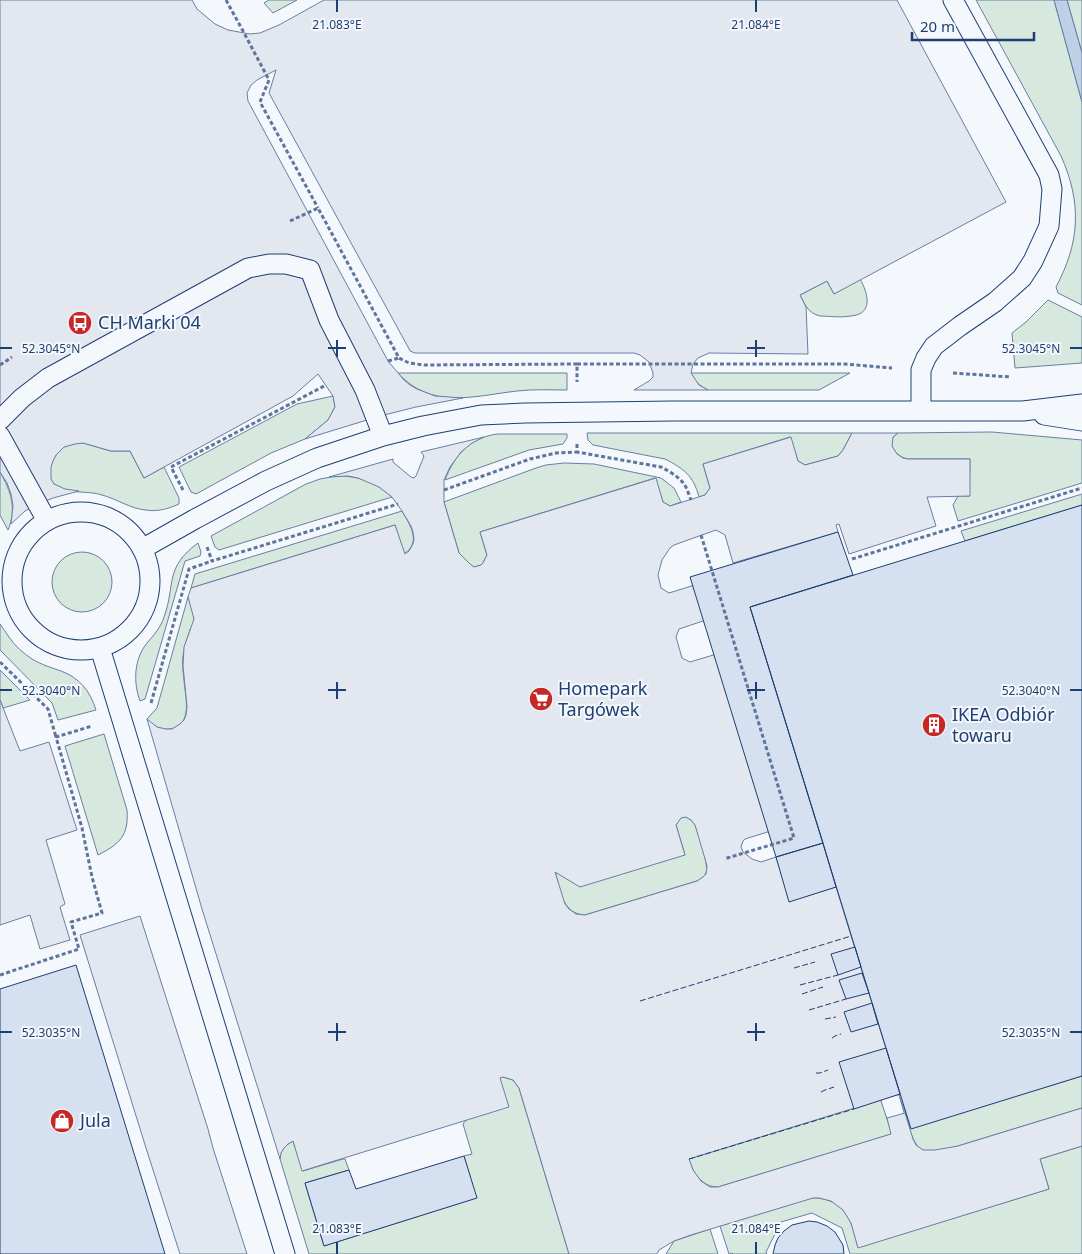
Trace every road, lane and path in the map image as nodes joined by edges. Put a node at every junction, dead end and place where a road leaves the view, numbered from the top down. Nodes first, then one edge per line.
1 (226, 0) edge
2 (953, 0) edge
3 (318, 208) junction
4 (290, 221) dead end
5 (12, 357) dead end
6 (399, 358) junction
7 (388, 361) dead end
8 (577, 364) junction
9 (0, 365) edge
10 (921, 370) junction
11 (1019, 378) dead end
12 (577, 390) dead end
13 (1082, 404) edge
14 (921, 411) junction
15 (1023, 411) junction
16 (0, 420) edge
17 (1082, 421) edge
18 (0, 436) edge
19 (383, 436) junction
20 (577, 443) dead end
21 (576, 452) junction
22 (1082, 488) edge
23 (444, 490) dead end
24 (690, 500) dead end
25 (47, 521) junction
26 (701, 535) dead end
27 (142, 549) junction
28 (852, 559) dead end
29 (212, 561) dead end
30 (6, 583) edge
31 (100, 648) junction
32 (0, 662) edge
33 (121, 718) junction
34 (56, 738) junction
35 (724, 859) dead end
36 (0, 975) edge
37 (285, 1254) edge

1 - 3 path
2 - 10 lane
3 - 4 path
3 - 6 path
5 - 9 path
6 - 7 path
6 - 8 path
8 - 10 path
8 - 12 path
10 - 11 path
10 - 14 lane
13 - 15 lane
14 - 15 lane
14 - 19 lane
15 - 17 lane
16 - 19 lane
18 - 25 lane
19 - 27 lane
20 - 21 path
21 - 23 path
21 - 24 path
22 - 28 path
25 - 27 lane
25 - 30 lane
26 - 35 path
27 - 31 lane
29 - 33 path
30 - 31 lane
31 - 33 lane
32 - 34 path
33 - 34 path
33 - 37 lane
34 - 36 path

